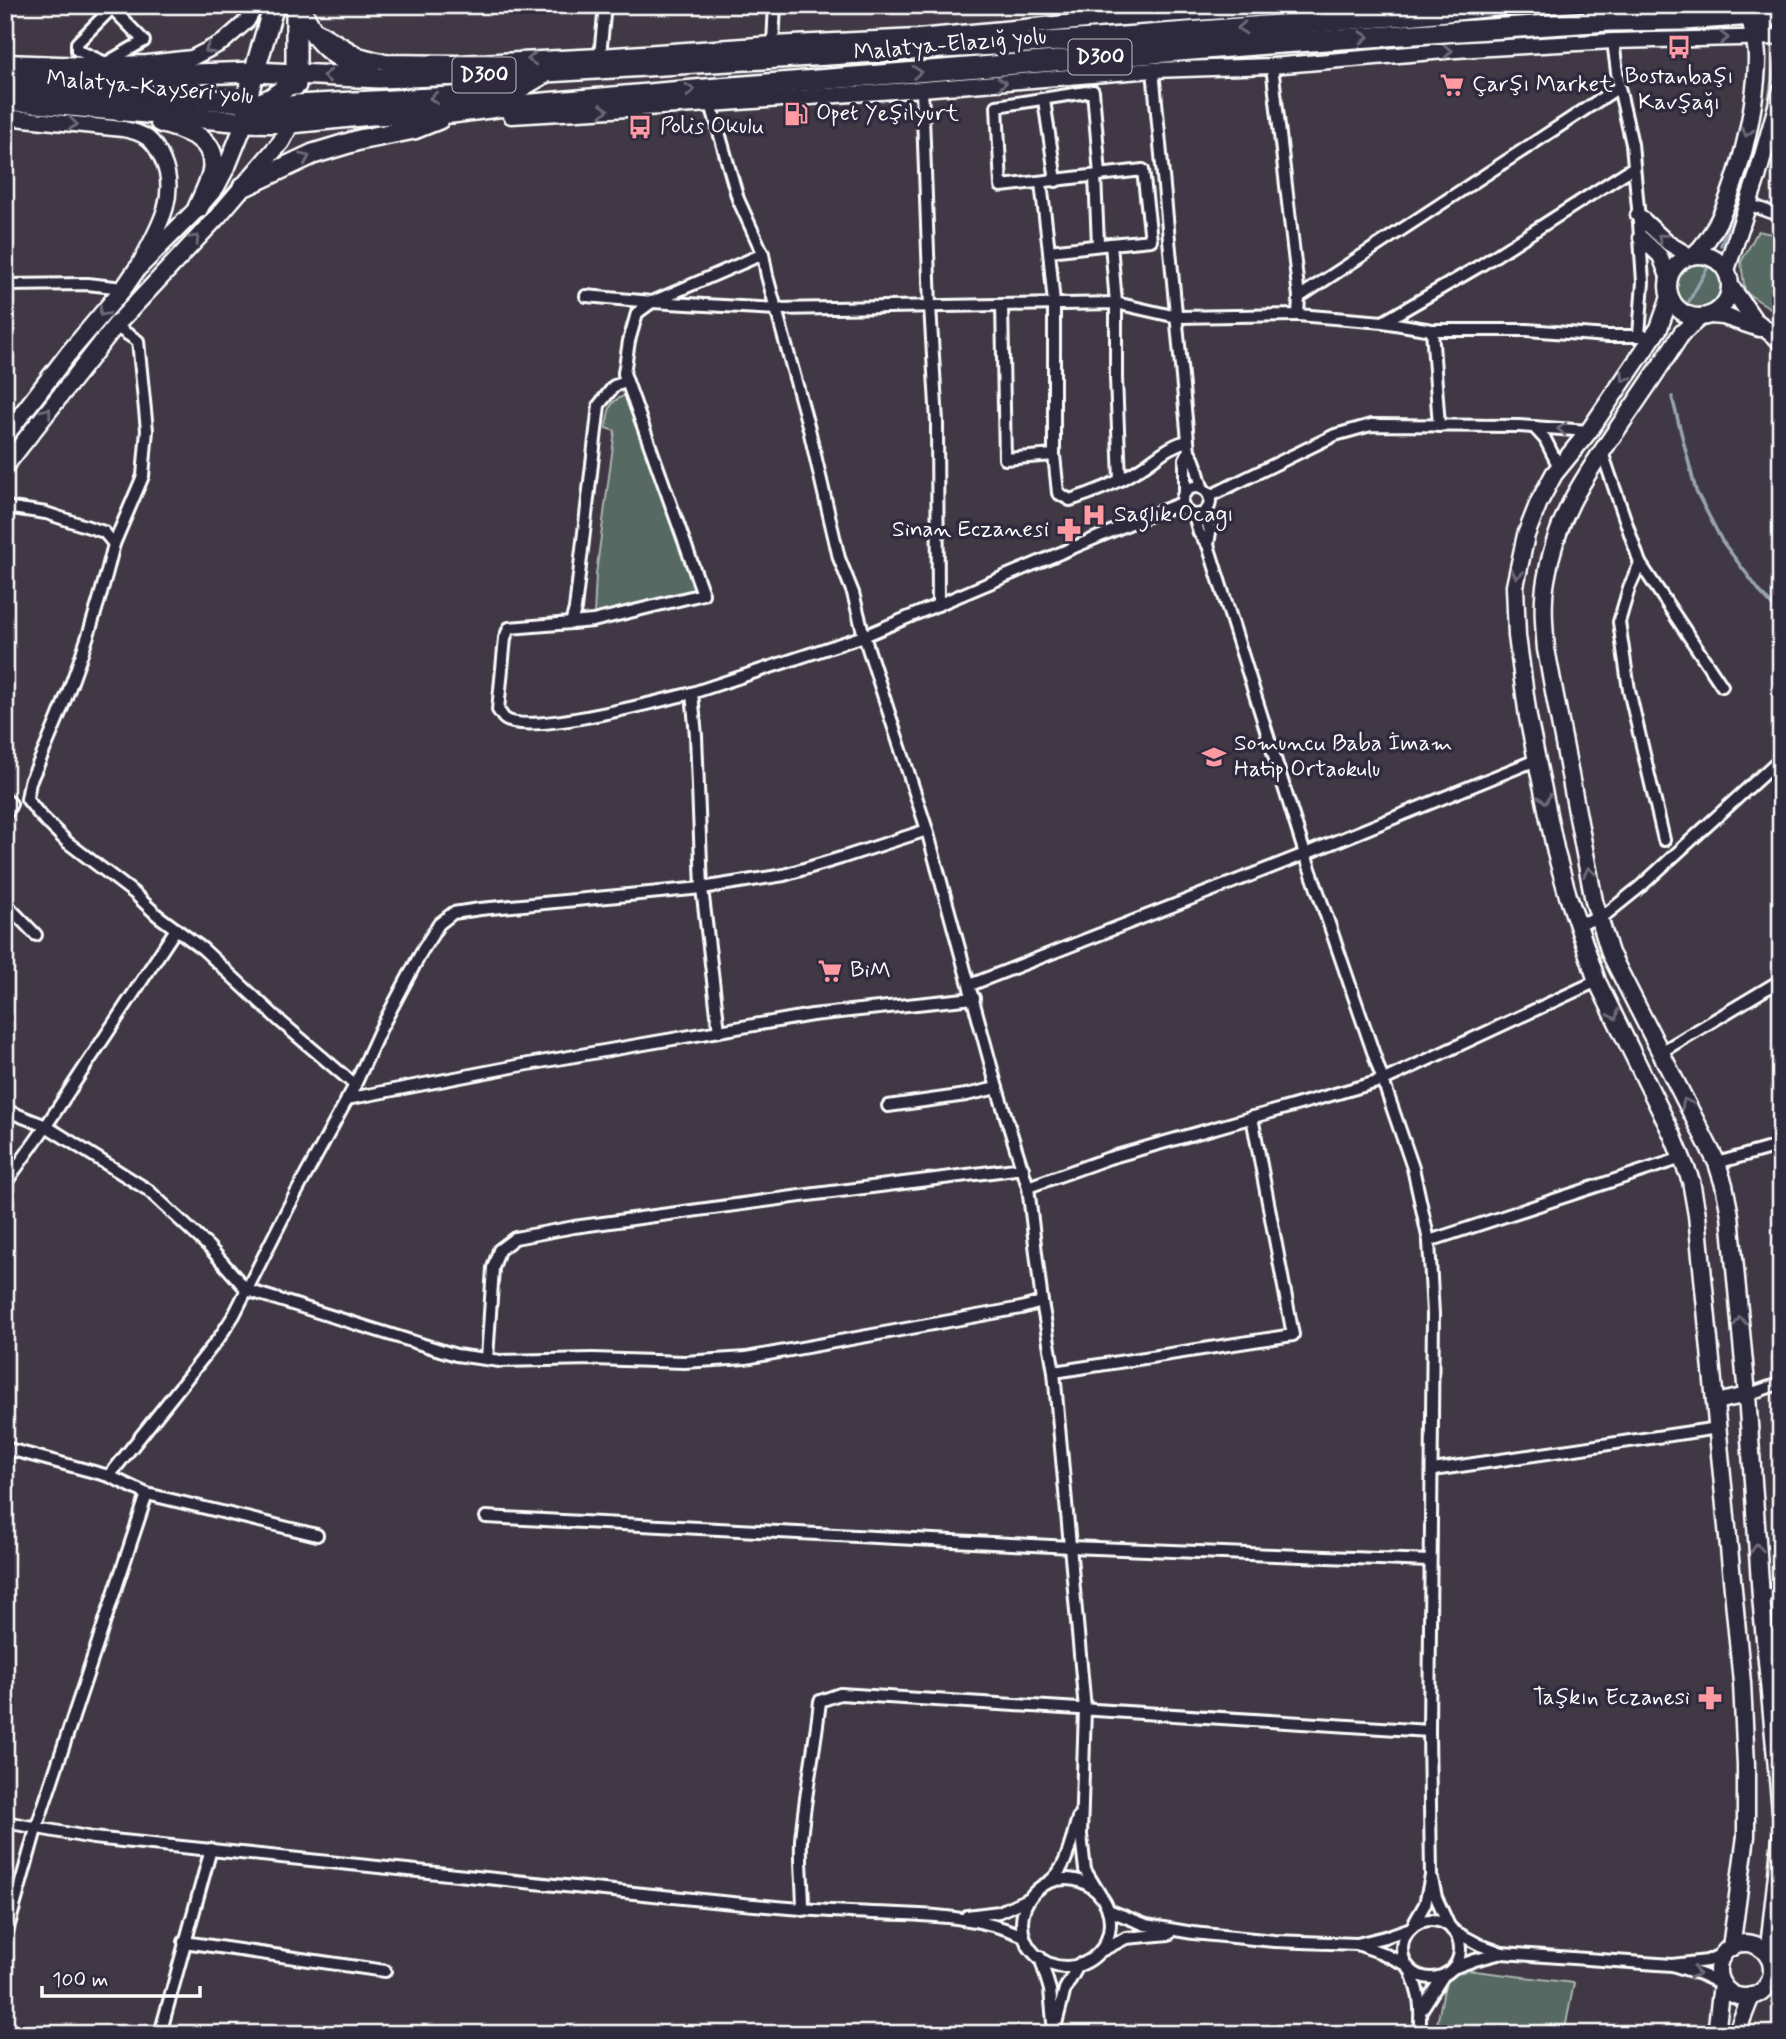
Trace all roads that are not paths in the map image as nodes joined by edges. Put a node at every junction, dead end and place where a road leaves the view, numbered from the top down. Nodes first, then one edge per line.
1 (256, 5) edge
2 (274, 5) edge
3 (298, 5) edge
4 (605, 5) edge
5 (775, 5) edge
6 (1311, 5) edge
7 (1505, 5) edge
8 (1637, 5) edge
9 (113, 6) edge
10 (1763, 11) edge
11 (1106, 12) edge
12 (307, 25) junction
13 (1539, 26) junction
14 (1756, 36) junction
15 (918, 37) junction
16 (1781, 37) edge
17 (1336, 39) junction
18 (1613, 41) junction
19 (773, 44) junction
20 (600, 56) junction
21 (5, 62) edge
22 (713, 62) junction
23 (106, 63) junction
24 (147, 63) junction
25 (1272, 66) junction
26 (1153, 70) junction
27 (246, 72) junction
28 (546, 72) junction
29 (5, 74) edge
30 (196, 74) junction
31 (296, 75) junction
32 (379, 78) junction
33 (5, 87) edge
34 (1619, 87) junction
35 (922, 89) junction
36 (1781, 92) edge
37 (5, 100) edge
38 (1044, 100) junction
39 (242, 102) junction
40 (711, 104) junction
41 (122, 110) junction
42 (1779, 112) edge
43 (301, 113) junction
44 (452, 114) junction
45 (511, 116) joint
46 (5, 117) edge
47 (245, 122) junction
48 (1634, 167) junction
49 (1097, 176) junction
50 (1056, 181) junction
51 (1041, 183) junction
52 (243, 187) junction
53 (1748, 204) junction
54 (198, 208) junction
55 (1638, 215) junction
56 (1781, 216) edge
57 (1641, 238) junction
58 (1098, 244) junction
59 (1111, 244) junction
60 (1049, 251) junction
61 (764, 254) junction
62 (1692, 256) junction
63 (136, 270) junction
64 (1726, 270) junction
65 (1669, 279) junction
66 (5, 285) edge
67 (1731, 287) junction
68 (124, 288) junction
69 (586, 296) dead end
70 (1299, 297) junction
71 (1671, 298) junction
72 (652, 302) junction
73 (1116, 303) junction
74 (1054, 304) junction
75 (1002, 305) junction
76 (930, 306) junction
77 (777, 309) junction
78 (1298, 315) junction
79 (1705, 316) junction
80 (1177, 317) junction
81 (1383, 322) junction
82 (115, 326) junction
83 (1432, 330) junction
84 (1764, 330) junction
85 (1646, 335) junction
86 (1781, 341) edge
87 (624, 373) junction
88 (1439, 426) junction
89 (1534, 427) junction
90 (1589, 431) junction
91 (5, 436) edge
92 (1189, 446) junction
93 (1602, 453) junction
94 (1054, 455) junction
95 (5, 466) edge
96 (1559, 467) junction
97 (1120, 480) junction
98 (1206, 493) junction
99 (1183, 498) junction
100 (5, 507) edge
101 (1200, 513) junction
102 (114, 544) junction
103 (1640, 563) junction
104 (938, 605) junction
105 (571, 622) junction
106 (864, 636) junction
107 (1722, 686) dead end
108 (692, 693) junction
109 (1781, 758) edge
110 (1536, 760) junction
111 (5, 798) edge
112 (5, 816) edge
113 (927, 830) junction
114 (1664, 840) dead end
115 (1305, 854) junction
116 (702, 888) junction
117 (5, 903) edge
118 (1600, 919) junction
119 (1576, 923) junction
120 (176, 929) junction
121 (36, 935) dead end
122 (1781, 980) edge
123 (1597, 981) junction
124 (970, 985) junction
125 (974, 998) junction
126 (719, 1031) junction
127 (1661, 1052) junction
128 (1384, 1080) junction
129 (355, 1085) junction
130 (998, 1088) junction
131 (347, 1099) junction
132 (888, 1106) dead end
133 (5, 1110) edge
134 (1252, 1117) junction
135 (46, 1126) junction
136 (1781, 1146) edge
137 (1682, 1158) junction
138 (1717, 1163) junction
139 (1023, 1168) junction
140 (5, 1184) edge
141 (1028, 1187) junction
142 (1429, 1241) junction
143 (247, 1290) junction
144 (1042, 1302) junction
145 (486, 1359) junction
146 (1054, 1372) junction
147 (1781, 1383) edge
148 (1747, 1395) junction
149 (1716, 1402) junction
150 (1718, 1428) junction
151 (5, 1448) edge
152 (1433, 1470) junction
153 (109, 1476) junction
154 (147, 1494) junction
155 (486, 1517) dead end
156 (317, 1535) dead end
157 (1071, 1548) junction
158 (1430, 1561) junction
159 (1781, 1591) edge
160 (1761, 1597) junction
161 (1776, 1697) edge
162 (1085, 1709) junction
163 (1429, 1731) junction
164 (1082, 1805) junction
165 (1781, 1811) edge
166 (5, 1822) edge
167 (36, 1829) junction
168 (1781, 1838) edge
169 (211, 1849) junction
170 (1431, 1876) junction
171 (1048, 1883) junction
172 (1099, 1894) junction
173 (1030, 1898) junction
174 (803, 1910) junction
175 (1108, 1910) junction
176 (958, 1917) junction
177 (1411, 1927) junction
178 (1451, 1928) junction
179 (1193, 1933) junction
180 (1024, 1936) junction
181 (5, 1939) edge
182 (184, 1942) junction
183 (1357, 1944) junction
184 (1727, 1950) junction
185 (1099, 1952) junction
186 (1502, 1953) junction
187 (1768, 1956) junction
188 (1040, 1957) junction
189 (1079, 1964) junction
190 (1672, 1965) junction
191 (1408, 1967) junction
192 (1453, 1968) junction
193 (385, 1971) dead end
194 (1443, 1976) junction
195 (1722, 1984) junction
196 (1751, 1996) junction
197 (1422, 2009) junction
198 (1054, 2033) edge
199 (160, 2034) edge
200 (1419, 2034) edge
201 (1716, 2034) edge
202 (1736, 2034) edge

1 -> 24 street
2 - 27 highway
3 - 12 highway
3 - 31 highway
4 - 20 street
5 - 19 street
6 - 11 street
7 -> 22 highway, Malatya-Elazığ yolu / D300
8 - 13 highway
9 - 23 street
9 - 23 street
10 - 13 highway, Malatya-Elazığ yolu / D300
10 - 14 highway
11 - 15 street
20 -> 12 street
12 - 32 highway
17 -> 13 highway, Malatya-Elazığ yolu / D300
14 - 16 street
18 -> 14 street
14 -> 62 main road
15 - 19 street
15 - 22 street
17 - 26 street
44 -> 17 highway, Malatya-Elazığ yolu / D300
25 -> 18 street
18 - 34 street
19 - 20 street
21 - 23 street
22 - 28 highway, Malatya-Elazığ yolu / D300
23 - 24 street
24 - 30 highway
25 - 26 street
25 - 70 street
35 -> 26 street
26 - 80 street
27 - 30 highway, D300
27 - 31 highway, Malatya-Elazığ yolu / D300
27 - 39 highway
28 - 32 highway, Malatya-Elazığ yolu / D300
28 -> 43 highway
29 - 30 highway, D300
32 -> 31 highway, Malatya-Elazığ yolu / D300
31 - 39 highway
31 - 43 highway
33 - 39 highway
34 - 48 street
34 - 70 street
35 - 40 street
35 - 76 street
36 - 42 main road
37 - 41 highway, Malatya-Kayseri yolu / D300
38 - 49 street
38 - 50 street
38 - 51 street
39 - 47 highway
45 -> 40 street
40 - 61 street
41 - 47 highway, Malatya-Kayseri yolu / D300
41 - 54 highway
42 - 53 main road
43 - 44 highway, Malatya-Elazığ yolu / D300
43 - 47 highway, Malatya-Kayseri yolu / D300
43 - 52 main road
44 - 45 highway
52 -> 44 highway
46 -> 63 street
47 - 54 main road
48 - 55 street
48 - 81 street
49 - 50 street
49 - 58 street
49 - 59 street
50 - 51 street
51 - 60 street
82 -> 52 main road
53 - 56 street
53 - 64 main road
54 - 63 main road
55 - 57 street
62 -> 55 street
57 - 65 street
57 - 85 street
58 - 59 street
58 - 60 street
59 - 73 street
60 - 74 street
61 - 72 street
61 - 77 street
62 - 64 main road
62 - 65 main road
63 - 68 main road
64 - 67 main road
65 - 71 main road
66 - 68 street
67 - 79 main road
67 - 84 main road
68 -> 91 main road
69 - 72 street
70 - 78 street
71 - 79 main road
71 - 85 main road
72 - 77 street
72 - 87 street
73 - 74 street
73 - 80 street
73 - 97 street
74 - 75 street
74 - 94 street
75 - 76 street
75 - 94 street
76 - 77 street
76 - 104 street
77 - 106 street
78 - 80 street
78 - 81 street
79 - 84 main road
79 - 93 main road
80 - 92 street
81 - 83 street
95 -> 82 main road
82 - 102 street
83 - 85 street
83 - 88 street
84 - 86 main road
85 -> 90 main road
87 - 105 street
87 - 105 street
88 - 89 street
88 - 98 street
90 -> 89 street
89 - 96 street
90 - 96 main road
92 - 97 street
92 - 98 street
92 - 99 street
93 - 103 street
118 -> 93 main road
94 - 97 street
96 -> 110 main road
98 - 99 street
98 - 101 street
99 - 101 street
99 - 104 street
100 - 102 street
101 - 115 street
102 - 120 street
103 - 107 street
103 - 114 street
104 - 106 street
105 - 108 street
106 - 108 street
106 - 113 street
108 - 116 street
109 - 118 street
110 - 115 street
110 -> 119 main road
111 - 112 street
113 - 116 street
113 - 124 street
115 - 124 street
115 - 128 street
116 - 126 street
116 - 129 street
117 - 121 street
118 - 119 street
118 - 127 main road
119 - 123 main road
120 - 129 street
120 - 135 street
122 - 127 street
123 - 128 street
123 -> 137 main road
124 - 125 street
125 - 126 street
125 - 130 street
126 - 131 street
138 -> 127 main road
128 - 134 street
128 - 142 street
129 - 131 street
130 - 132 street
130 - 139 street
131 - 143 street
133 - 135 street
134 - 141 street
134 - 146 street
135 - 140 street
135 - 143 street
136 - 138 street
137 - 142 street
137 - 149 main road
148 -> 138 main road
139 - 141 street
139 - 145 street
141 - 144 street
142 - 152 street
143 - 145 street
143 - 153 street
144 - 145 street
144 - 146 street
146 - 157 street
147 - 148 street
148 - 149 street
160 -> 148 main road
149 - 150 main road
150 - 152 street
150 - 184 main road
151 - 153 street
152 - 158 street
153 - 154 street
154 - 156 street
154 - 167 street
155 - 157 street
157 - 158 street
157 - 162 street
158 - 163 street
159 - 160 street
160 - 161 main road
161 - 165 main road
162 - 163 street
162 - 164 street
162 - 174 street
163 - 170 street
164 - 171 street
164 - 172 street
166 - 167 street
167 - 169 street
167 - 181 street
168 - 187 main road
169 - 174 street
169 - 182 street
170 - 177 street
170 - 178 street
171 - 172 street
171 - 173 street
172 - 175 street
173 - 176 street
173 - 180 street
174 - 176 street
175 - 179 street
175 - 185 street
176 - 180 street
177 - 178 street
177 - 183 street
177 - 191 street
178 - 186 street
178 - 192 street
179 - 183 street
179 - 185 street
180 - 188 street
182 - 193 street
182 - 199 street
183 - 191 street
184 - 187 main road
184 - 190 street
184 - 195 main road
185 - 189 street
186 - 190 street
186 - 192 street
187 - 196 main road
188 - 189 street
188 - 198 street
189 - 198 street
190 -> 195 street
191 - 194 street
191 - 197 street
192 - 194 street
194 - 197 street
195 - 196 main road
195 - 201 main road
196 - 202 main road
197 - 200 street

